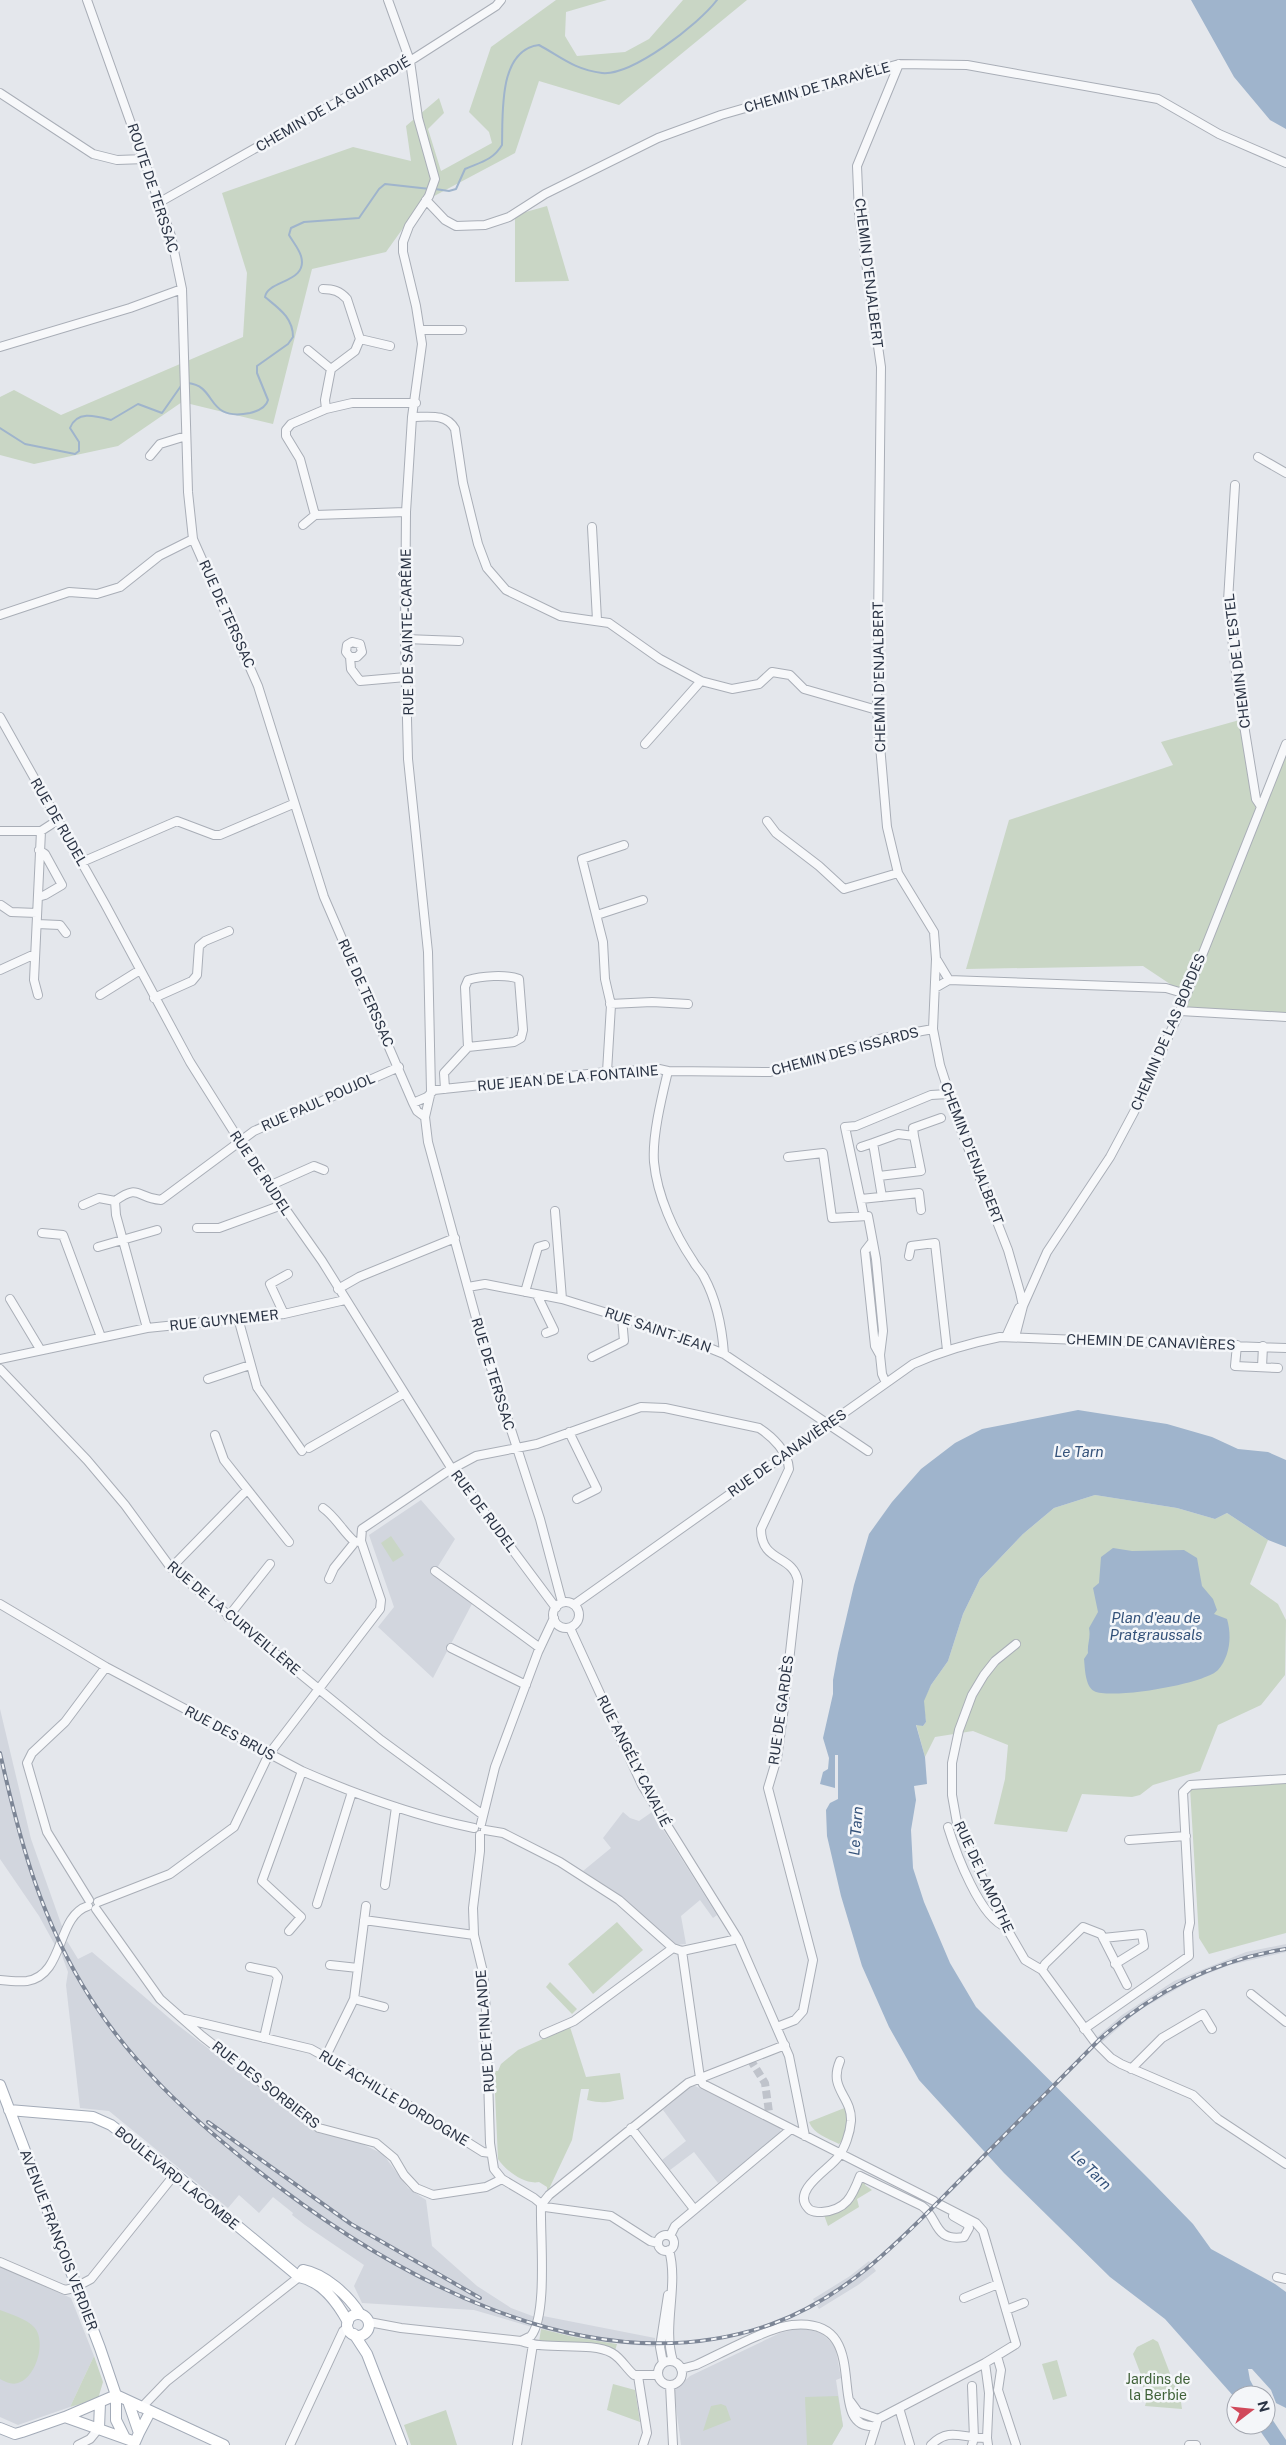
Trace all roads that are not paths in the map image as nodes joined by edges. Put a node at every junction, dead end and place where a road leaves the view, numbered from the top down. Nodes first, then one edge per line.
1 (87, 0) edge
2 (388, 0) edge
3 (503, 1) edge
4 (410, 61) junction
5 (899, 64) junction
6 (0, 93) edge
7 (145, 159) junction
8 (1286, 163) edge
9 (428, 198) junction
10 (160, 202) junction
11 (182, 289) junction
12 (323, 289) dead end
13 (421, 330) junction
14 (462, 330) dead end
15 (360, 339) junction
16 (390, 346) dead end
17 (0, 347) edge
18 (308, 350) dead end
19 (331, 369) junction
20 (185, 383) joint
21 (416, 403) junction
22 (326, 409) junction
23 (412, 417) junction
24 (186, 436) junction
25 (150, 456) dead end
26 (1258, 457) dead end
27 (1286, 473) edge
28 (1235, 485) dead end
29 (406, 512) junction
30 (315, 515) junction
31 (303, 525) dead end
32 (592, 527) dead end
33 (194, 539) junction
34 (0, 615) edge
35 (597, 620) junction
36 (405, 639) junction
37 (460, 641) dead end
38 (350, 657) dead end
39 (406, 677) junction
40 (701, 681) junction
41 (877, 710) junction
42 (0, 717) edge
43 (645, 744) dead end
44 (1286, 744) edge
45 (293, 804) junction
46 (1260, 805) junction
47 (58, 820) junction
48 (767, 821) dead end
49 (41, 830) junction
50 (0, 831) edge
51 (624, 845) dead end
52 (39, 850) junction
53 (82, 862) junction
54 (898, 873) junction
55 (38, 897) junction
56 (644, 900) dead end
57 (1, 905) edge
58 (37, 913) junction
59 (597, 915) junction
60 (36, 924) junction
61 (229, 931) dead end
62 (66, 934) dead end
63 (35, 954) junction
64 (936, 960) junction
65 (0, 970) edge
66 (140, 970) junction
67 (949, 980) junction
68 (935, 988) junction
69 (1186, 994) junction
70 (100, 995) dead end
71 (38, 996) dead end
72 (154, 998) junction
73 (610, 1004) junction
74 (688, 1004) dead end
75 (1180, 1011) junction
76 (1286, 1018) edge
77 (933, 1029) junction
78 (468, 1047) junction
79 (399, 1067) junction
80 (668, 1071) junction
81 (608, 1072) junction
82 (445, 1090) junction
83 (432, 1091) junction
84 (948, 1094) junction
85 (413, 1103) junction
86 (425, 1116) junction
87 (941, 1118) dead end
88 (914, 1136) junction
89 (240, 1142) junction
90 (873, 1143) junction
91 (861, 1146) dead end
92 (788, 1157) dead end
93 (324, 1170) dead end
94 (879, 1176) junction
95 (269, 1186) junction
96 (882, 1197) junction
97 (861, 1199) junction
98 (116, 1201) junction
99 (83, 1204) dead end
100 (282, 1204) junction
101 (921, 1210) dead end
102 (555, 1211) dead end
103 (864, 1216) junction
104 (197, 1228) dead end
105 (157, 1230) dead end
106 (42, 1233) dead end
107 (455, 1238) junction
108 (123, 1240) junction
109 (872, 1242) junction
110 (545, 1245) dead end
111 (98, 1247) dead end
112 (909, 1256) dead end
113 (288, 1274) dead end
114 (468, 1287) junction
115 (338, 1289) junction
116 (525, 1292) junction
117 (537, 1295) junction
118 (10, 1299) dead end
119 (345, 1300) junction
120 (562, 1300) junction
121 (1022, 1304) junction
122 (284, 1314) junction
123 (238, 1318) junction
124 (622, 1318) junction
125 (147, 1328) junction
126 (883, 1331) junction
127 (546, 1333) dead end
128 (874, 1333) junction
129 (101, 1336) junction
130 (1006, 1337) junction
131 (1015, 1337) junction
132 (1237, 1346) junction
133 (1263, 1346) junction
134 (1286, 1348) edge
135 (40, 1350) junction
136 (947, 1350) junction
137 (724, 1354) junction
138 (880, 1354) junction
139 (592, 1358) dead end
140 (0, 1359) edge
141 (250, 1365) junction
142 (1262, 1367) junction
143 (1278, 1368) dead end
144 (0, 1369) edge
145 (208, 1380) dead end
146 (886, 1383) junction
147 (403, 1394) junction
148 (828, 1424) junction
149 (569, 1432) junction
150 (215, 1435) dead end
151 (516, 1449) junction
152 (868, 1451) dead end
153 (786, 1455) junction
154 (450, 1470) junction
155 (247, 1490) junction
156 (577, 1499) dead end
157 (324, 1508) dead end
158 (358, 1541) junction
159 (289, 1542) dead end
160 (270, 1564) dead end
161 (171, 1568) junction
162 (435, 1571) dead end
163 (329, 1579) dead end
164 (0, 1604) edge
165 (575, 1604) junction
166 (559, 1605) junction
167 (228, 1616) junction
168 (554, 1618) junction
169 (570, 1628) junction
170 (562, 1629) junction
171 (547, 1636) junction
172 (1016, 1644) dead end
173 (451, 1648) dead end
174 (540, 1648) junction
175 (106, 1667) junction
176 (526, 1685) junction
177 (318, 1689) junction
178 (266, 1757) junction
179 (302, 1771) junction
180 (1286, 1779) edge
181 (352, 1792) junction
182 (396, 1807) junction
183 (483, 1815) junction
184 (948, 1827) dead end
185 (480, 1829) junction
186 (1186, 1836) junction
187 (1129, 1840) dead end
188 (385, 1884) dead end
189 (93, 1904) junction
190 (317, 1904) dead end
191 (366, 1906) dead end
192 (364, 1920) junction
193 (1006, 1927) junction
194 (289, 1931) dead end
195 (474, 1935) junction
196 (1103, 1938) junction
197 (738, 1940) junction
198 (673, 1948) junction
199 (682, 1951) junction
200 (1115, 1964) junction
201 (330, 1965) dead end
202 (250, 1967) dead end
203 (358, 1968) junction
204 (1042, 1970) junction
205 (0, 1980) edge
206 (1127, 1986) dead end
207 (1251, 1994) dead end
208 (354, 1999) junction
209 (384, 2007) dead end
210 (184, 2019) junction
211 (1286, 2022) edge
212 (209, 2025) junction
213 (777, 2027) junction
214 (1084, 2029) junction
215 (1212, 2029) dead end
216 (544, 2034) dead end
217 (202, 2036) junction
218 (264, 2038) junction
219 (786, 2045) junction
220 (326, 2056) junction
221 (840, 2061) dead end
222 (1131, 2069) junction
223 (700, 2078) junction
224 (0, 2085) edge
225 (5, 2109) edge
226 (631, 2128) junction
227 (791, 2129) junction
228 (805, 2136) junction
229 (491, 2154) junction
230 (844, 2156) junction
231 (1286, 2164) edge
232 (175, 2174) junction
233 (502, 2179) junction
234 (541, 2205) junction
235 (694, 2209) junction
236 (954, 2213) junction
237 (670, 2236) junction
238 (658, 2244) junction
239 (669, 2250) junction
240 (0, 2262) edge
241 (672, 2274) junction
242 (299, 2277) junction
243 (998, 2284) junction
244 (76, 2287) junction
245 (964, 2298) dead end
246 (1024, 2303) dead end
247 (1006, 2310) junction
248 (360, 2314) junction
249 (369, 2325) junction
250 (350, 2328) junction
251 (521, 2341) junction
252 (533, 2344) junction
253 (367, 2354) junction
254 (997, 2356) junction
255 (673, 2361) junction
256 (663, 2363) junction
257 (985, 2363) junction
258 (681, 2369) junction
259 (658, 2375) junction
260 (638, 2376) junction
261 (670, 2385) junction
262 (972, 2386) dead end
263 (116, 2395) junction
264 (849, 2399) junction
265 (100, 2403) junction
266 (899, 2408) junction
267 (141, 2410) junction
268 (114, 2412) junction
269 (862, 2414) junction
270 (65, 2417) junction
271 (856, 2421) junction
272 (877, 2422) junction
273 (99, 2428) junction
274 (1, 2431) edge
275 (134, 2439) edge
276 (973, 2442) edge
277 (987, 2442) edge
278 (78, 2445) edge
279 (224, 2445) edge
280 (290, 2445) edge
281 (402, 2445) edge
282 (517, 2445) edge
283 (643, 2445) edge
284 (674, 2445) edge
285 (870, 2445) edge
286 (910, 2445) edge
287 (931, 2445) edge
288 (1016, 2445) edge
289 (1189, 2445) edge
290 (1196, 2445) edge

1 - 7 street, ROUTE DE TERSSAC
2 - 4 street
3 - 4 street, CHEMIN DE LA GUITARDIÉ
4 - 9 street, RUE DE SAINTE-CARÊME
4 - 10 street, CHEMIN DE LA GUITARDIÉ
5 - 8 street, CHEMIN DE TARAVÈLE
5 - 9 street, CHEMIN DE TARAVÈLE
5 - 41 street, CHEMIN D'ENJALBERT
6 - 7 street
7 - 10 street, ROUTE DE TERSSAC
9 - 13 street, RUE DE SAINTE-CARÊME
10 - 11 street, ROUTE DE TERSSAC
11 - 17 street
11 - 20 street, ROUTE DE TERSSAC
12 - 15 street
13 - 14 street
13 - 21 street, RUE DE SAINTE-CARÊME
15 - 16 street
15 - 19 street
18 - 19 street
19 - 22 street
20 - 24 street, RUE DE TERSSAC
21 - 22 street
21 - 23 street, RUE DE SAINTE-CARÊME
22 - 30 street
23 - 29 street, RUE DE SAINTE-CARÊME
23 - 35 street
24 - 25 street
24 - 33 street, RUE DE TERSSAC
26 - 27 street
28 - 46 street, CHEMIN DE L'ESTEL
29 - 30 street
29 - 36 street, RUE DE SAINTE-CARÊME
30 - 31 street
32 - 35 street
33 - 34 street
33 - 45 street, RUE DE TERSSAC
35 - 40 street
36 - 37 street
36 - 39 street, RUE DE SAINTE-CARÊME
38 - 39 street
39 - 83 street, RUE DE SAINTE-CARÊME
40 - 41 street
40 - 43 street
41 - 54 street, CHEMIN D'ENJALBERT
42 - 47 street, RUE DE RUDEL
44 - 46 street, CHEMIN DE LAS BORDES
45 - 53 street
45 - 79 street, RUE DE TERSSAC
46 - 69 street, CHEMIN DE LAS BORDES
47 - 49 street
47 - 53 street, RUE DE RUDEL
48 - 54 street
49 - 50 street
49 - 52 street
51 - 59 street
52 - 55 street
52 - 55 street
53 - 66 street, RUE DE RUDEL
54 - 64 street, CHEMIN D'ENJALBERT
55 - 58 street
56 - 59 street
57 - 58 street
58 - 60 street
59 - 73 street
60 - 62 street
60 - 63 street
61 - 72 street
63 - 65 street
63 - 71 street
64 - 67 street
64 - 68 street, CHEMIN D'ENJALBERT
66 - 70 street
66 - 72 street, RUE DE RUDEL
67 - 68 street
67 - 69 street
68 - 77 street, CHEMIN D'ENJALBERT
69 - 75 street, CHEMIN DE LAS BORDES
72 - 89 street, RUE DE RUDEL
73 - 74 street
73 - 81 street
75 - 76 street
75 - 121 street, CHEMIN DE LAS BORDES
77 - 80 street, CHEMIN DES ISSARDS
77 - 84 street, CHEMIN D'ENJALBERT
78 - 78 street
78 - 82 street
79 - 85 street, RUE DE TERSSAC
79 - 89 street, RUE PAUL POUJOL
80 - 81 street, RUE JEAN DE LA FONTAINE
80 - 137 street, RUE JEAN DE LA FONTAINE
81 - 82 street, RUE JEAN DE LA FONTAINE
82 - 83 street, RUE JEAN DE LA FONTAINE
83 - 85 street, RUE JEAN DE LA FONTAINE
83 - 86 street, RUE DE SAINTE-CARÊME
84 - 97 street
84 - 121 street, CHEMIN D'ENJALBERT
85 - 86 street, RUE DE TERSSAC
86 - 107 street, RUE DE TERSSAC
87 - 88 street
88 - 90 street
88 - 94 street
89 - 95 street, RUE DE RUDEL
89 - 98 street, RUE PAUL POUJOL
90 - 91 street
90 - 94 street
92 - 103 street
93 - 95 street
94 - 96 street
95 - 100 street, RUE DE RUDEL
96 - 97 street
96 - 101 street
97 - 103 street
98 - 99 street
98 - 108 street
100 - 104 street
100 - 115 street, RUE DE RUDEL
102 - 120 street
103 - 109 street
105 - 108 street
106 - 129 street
107 - 114 street, RUE DE TERSSAC
107 - 115 street
108 - 111 street
108 - 125 street
109 - 126 street
109 - 128 street
110 - 116 street
112 - 136 street
113 - 122 street
114 - 116 street, RUE SAINT-JEAN
114 - 151 street, RUE DE TERSSAC
115 - 119 street, RUE DE RUDEL
116 - 117 street, RUE SAINT-JEAN
117 - 120 street, RUE SAINT-JEAN
117 - 127 street
118 - 135 street
119 - 122 street, RUE GUYNEMER
119 - 147 street, RUE DE RUDEL
120 - 124 street, RUE SAINT-JEAN
121 - 130 street
121 - 131 street, CHEMIN D'ENJALBERT
122 - 123 street, RUE GUYNEMER
123 - 125 street, RUE GUYNEMER
123 - 141 street
124 - 137 street, RUE SAINT-JEAN
124 - 139 street
125 - 129 street, RUE GUYNEMER
126 - 128 street
126 - 138 street
128 - 138 street
129 - 135 street, RUE GUYNEMER
130 - 131 street, RUE DE CANAVIÈRES
130 - 136 street, RUE DE CANAVIÈRES
131 - 132 street, CHEMIN DE CANAVIÈRES
132 - 133 street, CHEMIN DE CANAVIÈRES
132 - 142 street
133 - 134 street, CHEMIN DE CANAVIÈRES
133 - 142 street
135 - 140 street, RUE GUYNEMER
136 - 146 street, RUE DE CANAVIÈRES
137 - 148 street, RUE SAINT-JEAN
138 - 146 street
141 - 145 street
141 - 147 street
142 - 143 street
144 - 161 street, RUE DE LA CURVEILLÈRE
146 - 148 street, RUE DE CANAVIÈRES
147 - 154 street, RUE DE RUDEL
148 - 152 street, RUE SAINT-JEAN
148 - 153 street, RUE DE CANAVIÈRES
149 - 151 street
149 - 153 street
149 - 156 street
150 - 155 street
151 - 154 street
151 - 166 street, RUE DE TERSSAC
153 - 165 street, RUE DE CANAVIÈRES
153 - 213 street, RUE DE GARDÈS
154 - 158 street
154 - 166 street, RUE DE RUDEL
155 - 159 street
155 - 161 street
157 - 158 street
158 - 163 street
158 - 177 street
160 - 167 street
161 - 167 street, RUE DE LA CURVEILLÈRE
162 - 174 street
164 - 175 street, RUE DES BRUS
165 - 166 street
165 - 169 street
166 - 168 street
167 - 177 street, RUE DE LA CURVEILLÈRE
168 - 170 street
168 - 171 street, RUE DE FINLANDE
169 - 170 street
169 - 197 street, RUE ANGÉLY CAVALIÉ
170 - 171 street
171 - 174 street, RUE DE FINLANDE
172 - 193 street, RUE DE LAMOTHE
173 - 176 street
174 - 176 street, RUE DE FINLANDE
175 - 178 street, RUE DES BRUS
175 - 189 street, RUE DES SORBIERS
176 - 183 street, RUE DE FINLANDE
177 - 178 street
177 - 183 street, RUE DE LA CURVEILLÈRE
178 - 179 street, RUE DES BRUS
178 - 189 street
179 - 181 street, RUE DES BRUS
179 - 194 street
180 - 186 street
181 - 182 street, RUE DES BRUS
181 - 190 street
182 - 185 street, RUE DES BRUS
182 - 188 street
183 - 185 street, RUE DE FINLANDE
184 - 193 street
185 - 195 street, RUE DE FINLANDE
185 - 198 street, RUE DES BRUS
186 - 187 street
186 - 214 street
189 - 205 street
189 - 210 street, RUE DES SORBIERS
191 - 192 street
192 - 195 street
192 - 203 street
193 - 204 street, RUE DE LAMOTHE
195 - 229 street, RUE DE FINLANDE
196 - 200 street
196 - 200 street
196 - 204 street
197 - 199 street
197 - 213 street, RUE ANGÉLY CAVALIÉ
198 - 199 street
198 - 216 street
199 - 223 street
200 - 206 street
201 - 203 street
202 - 218 street
203 - 208 street
204 - 214 street, RUE DE LAMOTHE
207 - 211 street
208 - 209 street
208 - 220 street
210 - 212 street, RUE ACHILLE DORDOGNE
210 - 217 street, RUE DES SORBIERS
212 - 217 street
212 - 218 street, RUE ACHILLE DORDOGNE
213 - 219 street, RUE ANGÉLY CAVALIÉ
214 - 222 street, RUE DE LAMOTHE
215 - 222 street
217 - 233 street, RUE DES SORBIERS
218 - 220 street, RUE ACHILLE DORDOGNE
219 - 223 street
219 - 228 street, RUE ANGÉLY CAVALIÉ
220 - 229 street, RUE ACHILLE DORDOGNE
221 - 230 street
222 - 231 street, RUE DE LAMOTHE
223 - 226 street
223 - 227 street
224 - 225 main road, AVENUE FRANÇOIS VERDIER
225 - 232 main road, BOULEVARD LACOMBE
225 - 244 main road, AVENUE FRANÇOIS VERDIER
226 - 234 street
226 - 235 street
227 - 228 street
227 - 235 street
228 - 230 street
229 - 233 street, RUE DE FINLANDE
230 - 236 street
230 - 236 street
232 - 242 main road, BOULEVARD LACOMBE
232 - 244 street
233 - 234 street
234 - 238 street
234 - 251 street
235 - 237 street
236 - 243 street
237 - 238 street
237 - 239 street
238 - 239 street
239 - 241 street
240 - 244 street
241 - 255 street
241 - 256 street
242 - 248 main road
242 - 250 main road, BOULEVARD LACOMBE
242 - 267 street
243 - 245 street
243 - 247 street
244 - 263 main road, AVENUE FRANÇOIS VERDIER
246 - 247 street
247 - 254 street
248 - 249 main road
248 - 250 main road
249 - 250 main road
249 - 251 street
249 - 253 main road
250 - 253 main road, BOULEVARD LACOMBE
250 - 280 street
251 - 252 street
252 - 260 street
252 - 282 street
253 - 281 main road
254 - 257 street
254 - 288 street
255 - 256 street
255 - 258 street
256 - 259 street
257 - 266 street
257 - 277 street
258 - 261 street
258 - 264 street
259 - 260 street
259 - 261 street
260 - 283 street
261 - 284 street
262 - 276 street
263 - 265 main road
263 - 267 main road
263 - 268 main road
264 - 269 street
264 - 271 street
265 - 270 main road
265 - 273 main road
266 - 272 street
266 - 286 street
267 - 268 main road
267 - 275 main road
267 - 275 main road
267 - 279 main road
268 - 275 main road
269 - 271 street
269 - 272 street
270 - 273 main road
270 - 274 main road
271 - 272 street
272 - 285 street
273 - 275 main road
273 - 278 street
276 - 277 street
276 - 287 street
289 - 290 street

